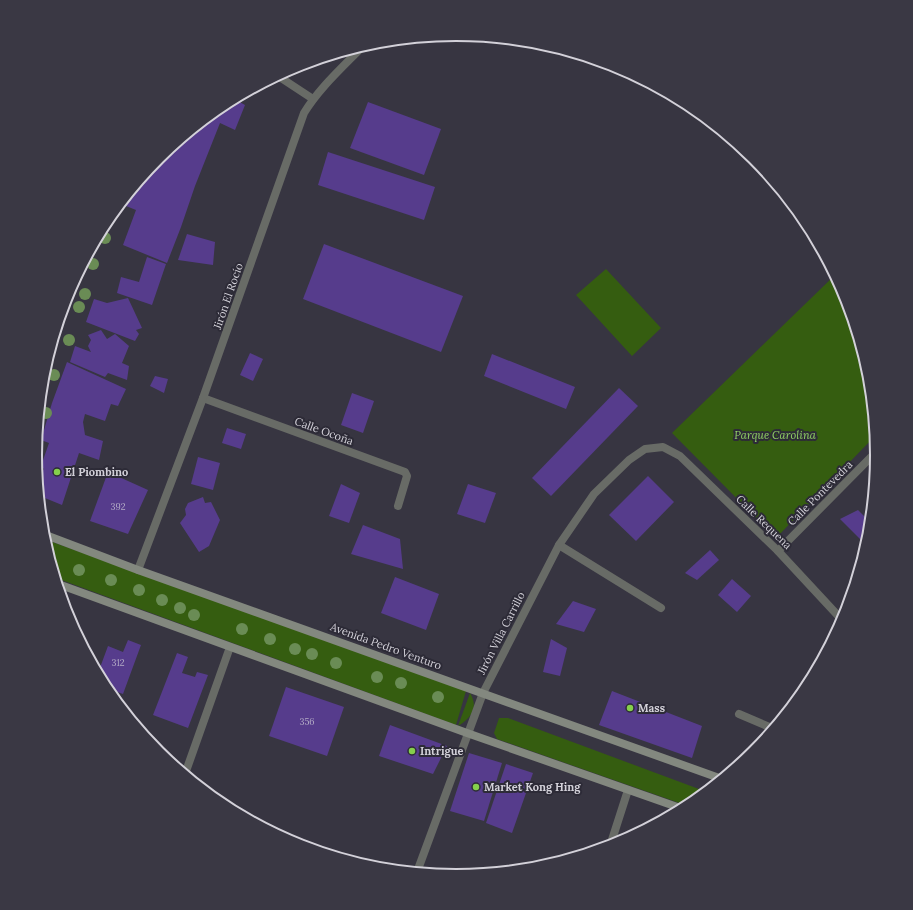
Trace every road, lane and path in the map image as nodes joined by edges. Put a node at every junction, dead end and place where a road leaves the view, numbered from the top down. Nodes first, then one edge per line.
1 (356, 53) edge
2 (283, 79) edge
3 (313, 99) junction
4 (203, 398) junction
5 (663, 447) joint
6 (870, 458) edge
7 (398, 506) dead end
8 (50, 537) edge
9 (559, 545) junction
10 (778, 551) junction
11 (138, 570) junction
12 (63, 586) edge
13 (661, 608) dead end
14 (838, 616) edge
15 (230, 647) junction
16 (483, 693) junction
17 (739, 714) dead end
18 (769, 727) edge
19 (467, 733) junction
20 (187, 769) edge
21 (716, 777) edge
22 (628, 790) junction
23 (675, 806) edge
24 (613, 838) edge
25 (419, 867) edge

1 - 3 street, Jirón El Rocío
2 - 3 street
3 - 4 street, Jirón El Rocío
4 - 7 street, Calle Ocoña
4 - 11 street, Jirón El Rocío
5 - 9 street, Jirón Villa Carrillo
5 - 10 street, Calle Requena
6 - 10 street, Calle Pontevedra
8 - 11 main road, Avenida Pedro Venturo
9 - 13 street
9 - 16 street, Jirón Villa Carrillo
10 - 14 street, Calle Requena
11 - 16 main road, Avenida Pedro Venturo
12 - 15 main road
15 - 19 main road
15 - 20 street
16 - 19 street, Jirón Villa Carrillo
16 - 21 main road, Avenida Pedro Venturo
17 - 18 street
19 - 22 main road
19 - 25 street, Jirón Villa Carrillo
22 - 23 main road
22 - 24 street

